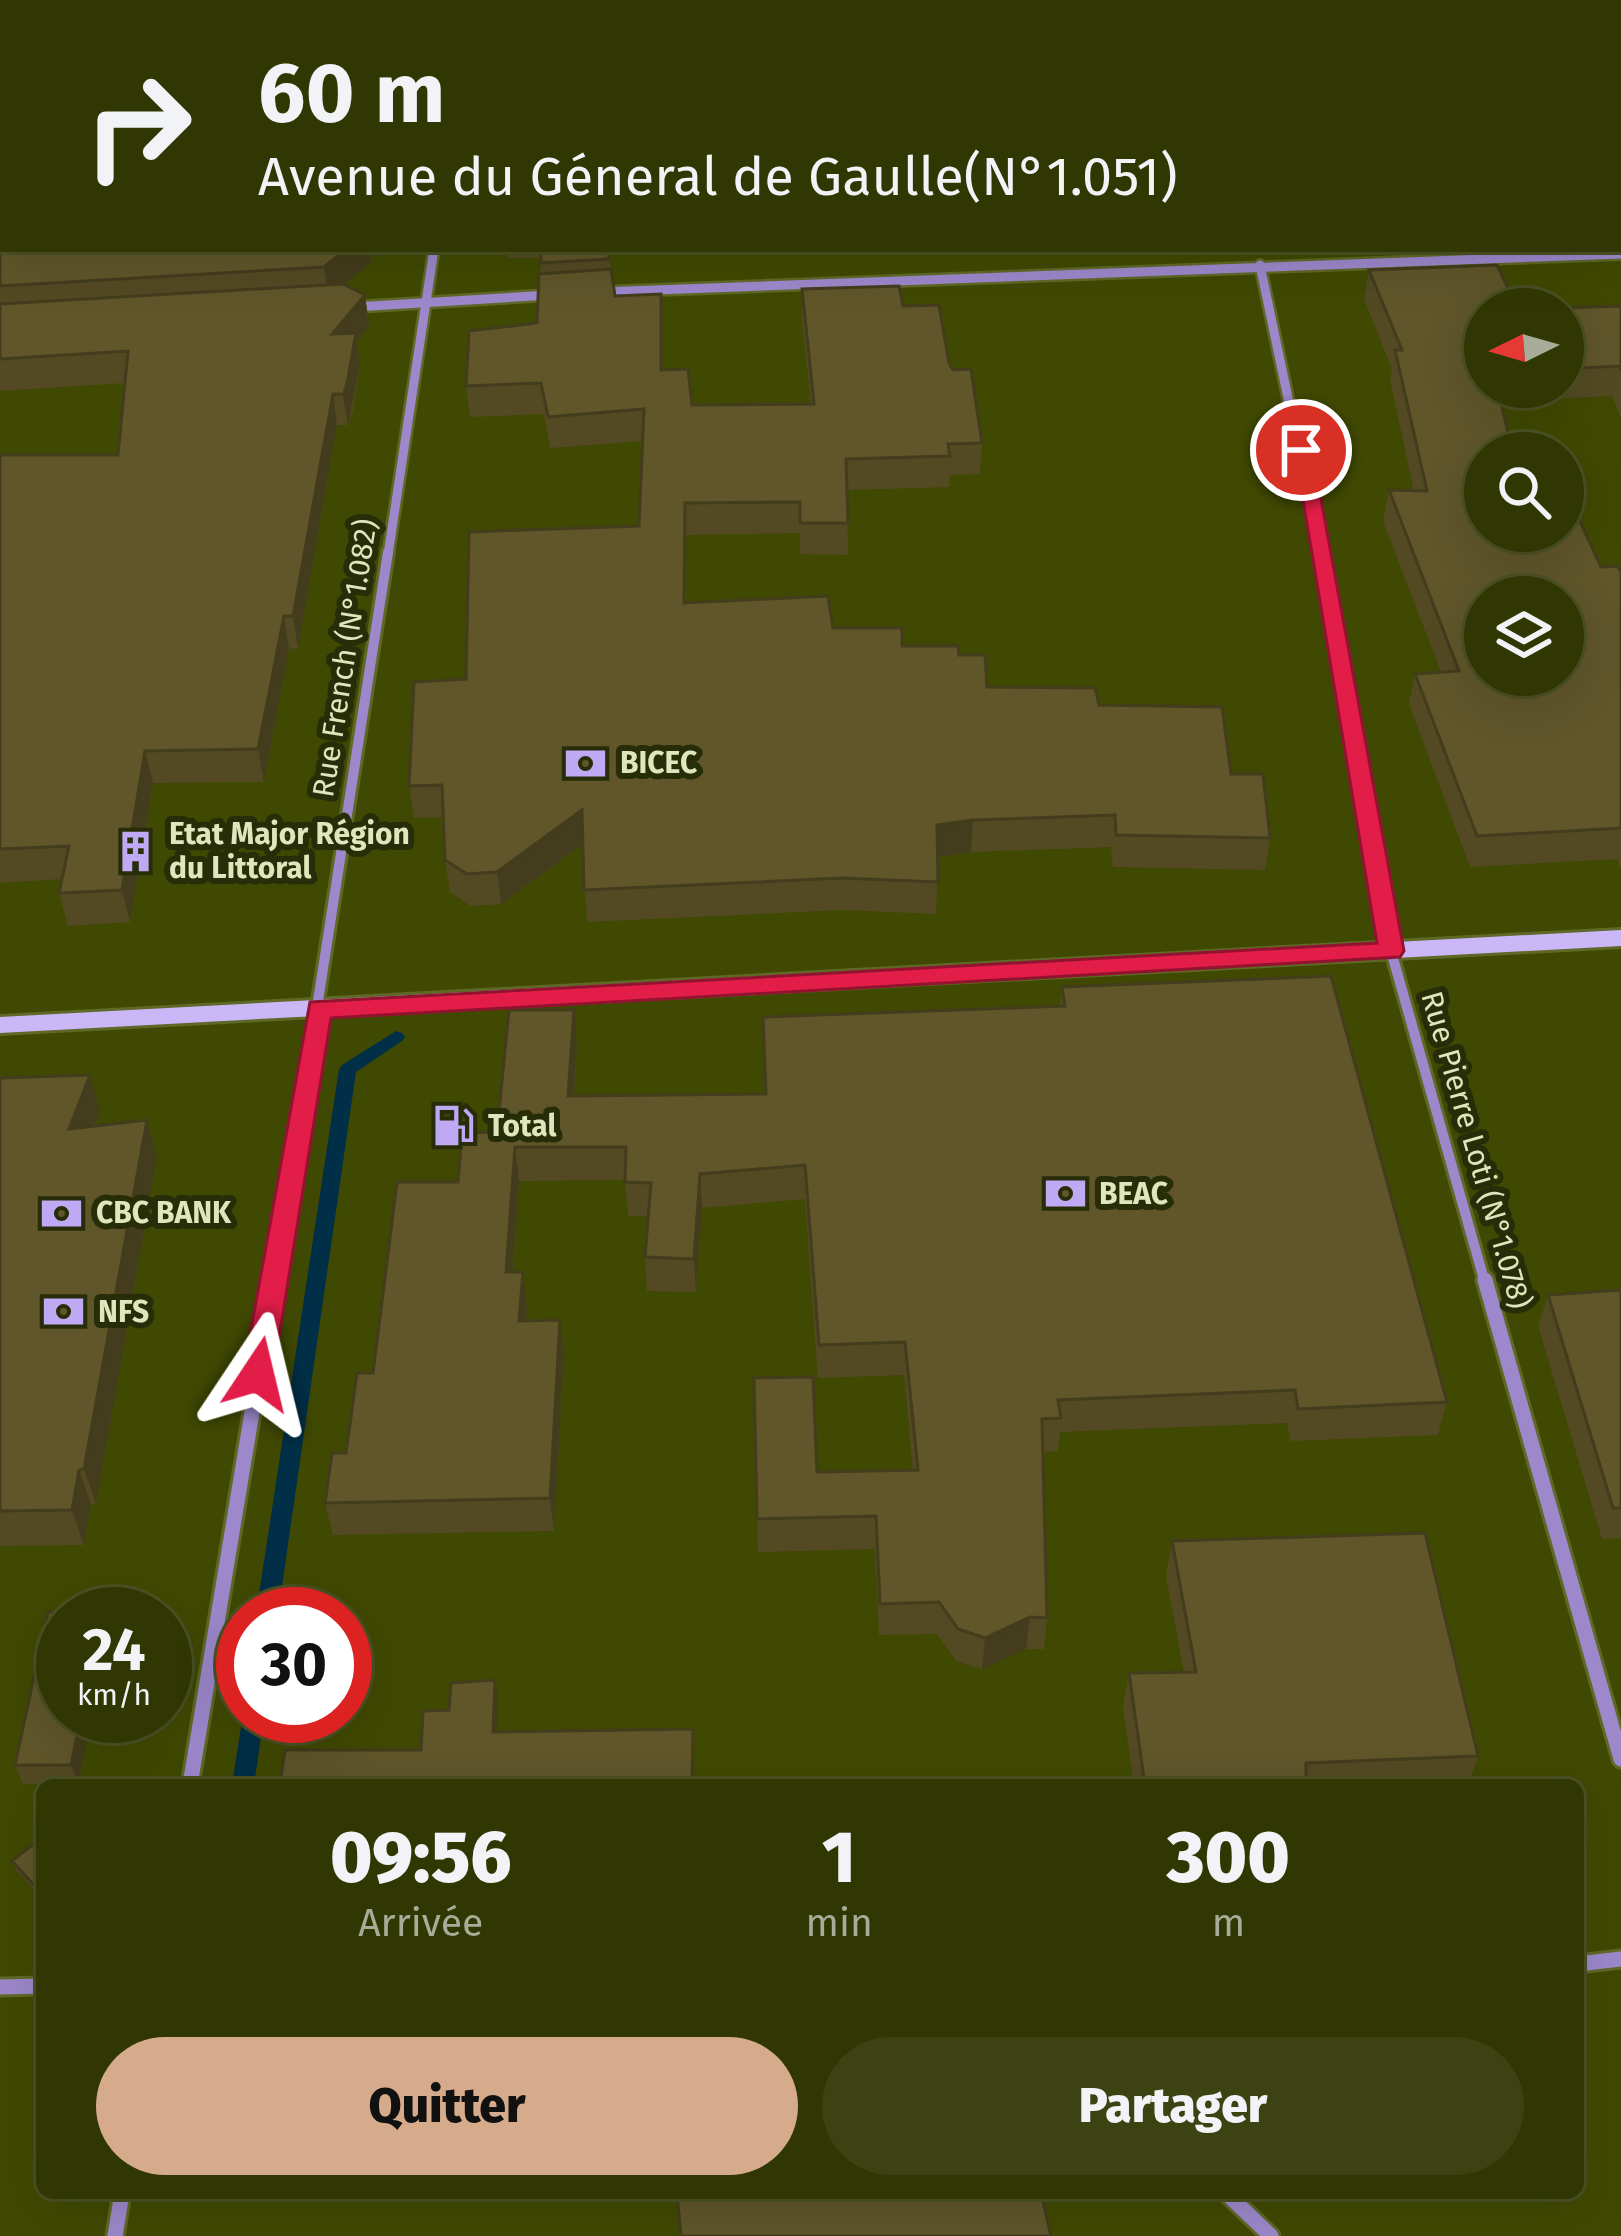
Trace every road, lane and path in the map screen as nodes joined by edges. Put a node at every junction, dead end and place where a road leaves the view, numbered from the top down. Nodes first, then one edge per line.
1 (434, 252) edge
2 (1621, 254) edge
3 (1260, 265) junction
4 (585, 293) edge
5 (562, 295) edge
6 (427, 303) junction
7 (332, 309) edge
8 (1621, 938) edge
9 (1391, 951) junction
10 (319, 1009) junction
11 (0, 1025) edge
12 (1621, 1759) edge
13 (191, 1779) edge
14 (1621, 1959) edge
15 (1584, 1963) edge
16 (36, 1986) edge
17 (0, 1987) edge
18 (121, 2199) edge
19 (1232, 2199) edge
20 (115, 2236) edge
21 (1270, 2236) edge

1 - 6 street, Rue French (N°1.082)
2 - 3 street
3 - 4 street
3 - 9 street, Rue Pierre Loti (N°1.078)
5 - 6 street
6 - 7 street
6 - 10 street, Rue French (N°1.082)
8 - 9 main road
9 - 10 main road
9 - 12 street, Rue Pierre Loti (N°1.078)
10 - 11 main road
10 - 13 street, Rue French (N°1.082)
14 - 15 street
16 - 17 street
18 - 20 street
19 - 21 street

